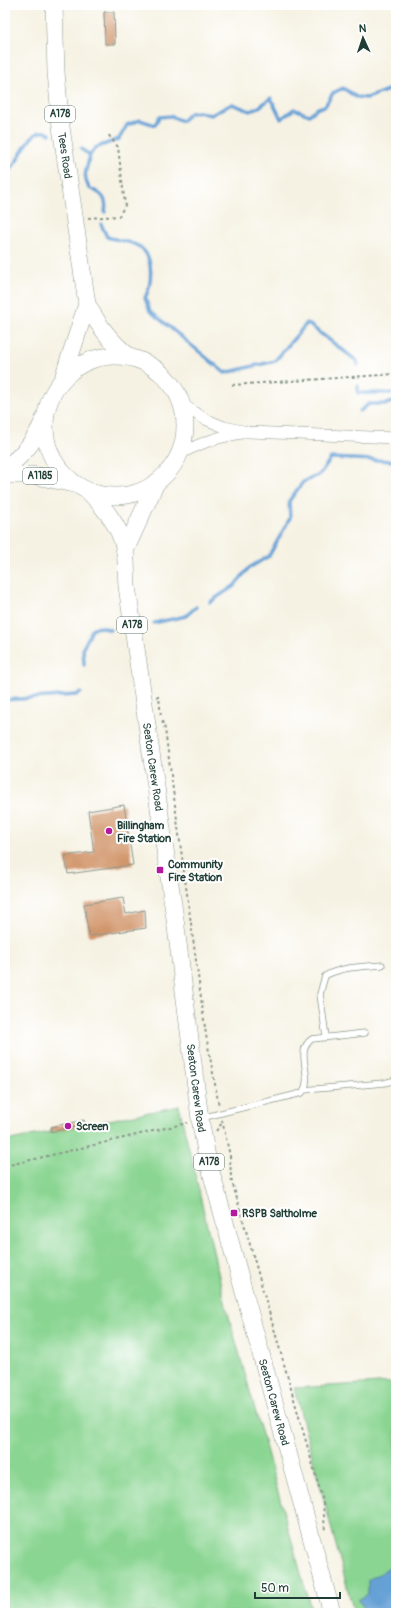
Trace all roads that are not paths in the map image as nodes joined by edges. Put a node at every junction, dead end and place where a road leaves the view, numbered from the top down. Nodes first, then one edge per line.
1 (54, 5) edge
2 (87, 304) junction
3 (130, 357) junction
4 (62, 380) junction
5 (183, 405) junction
6 (46, 416) junction
7 (248, 432) junction
8 (396, 438) edge
9 (181, 453) junction
10 (5, 468) edge
11 (5, 475) edge
12 (74, 484) junction
13 (154, 485) junction
14 (89, 492) junction
15 (125, 551) junction
16 (382, 965) dead end
17 (365, 1033) dead end
18 (326, 1037) junction
19 (396, 1080) edge
20 (304, 1090) junction
21 (200, 1119) junction
22 (332, 1613) edge

1 - 2 main road, Tees Road / A178
2 - 3 main road, Tees Road / A178
2 - 4 main road, Tees Road / A178
3 - 4 main road
3 - 5 main road
4 - 6 main road
5 - 7 street
5 - 9 main road
6 - 10 main road, A1185
6 - 12 main road
7 - 8 street
7 - 9 street
9 - 13 main road
11 - 12 main road, A1185
12 - 14 main road
13 - 14 main road
13 - 15 main road, Seaton Carew Road / A178
14 - 15 main road, Seaton Carew Road / A178
15 - 21 main road, Seaton Carew Road / A178
16 - 18 lane
17 - 18 lane
18 - 20 lane
19 - 20 lane
20 - 21 lane
21 - 22 main road, Seaton Carew Road / A178

